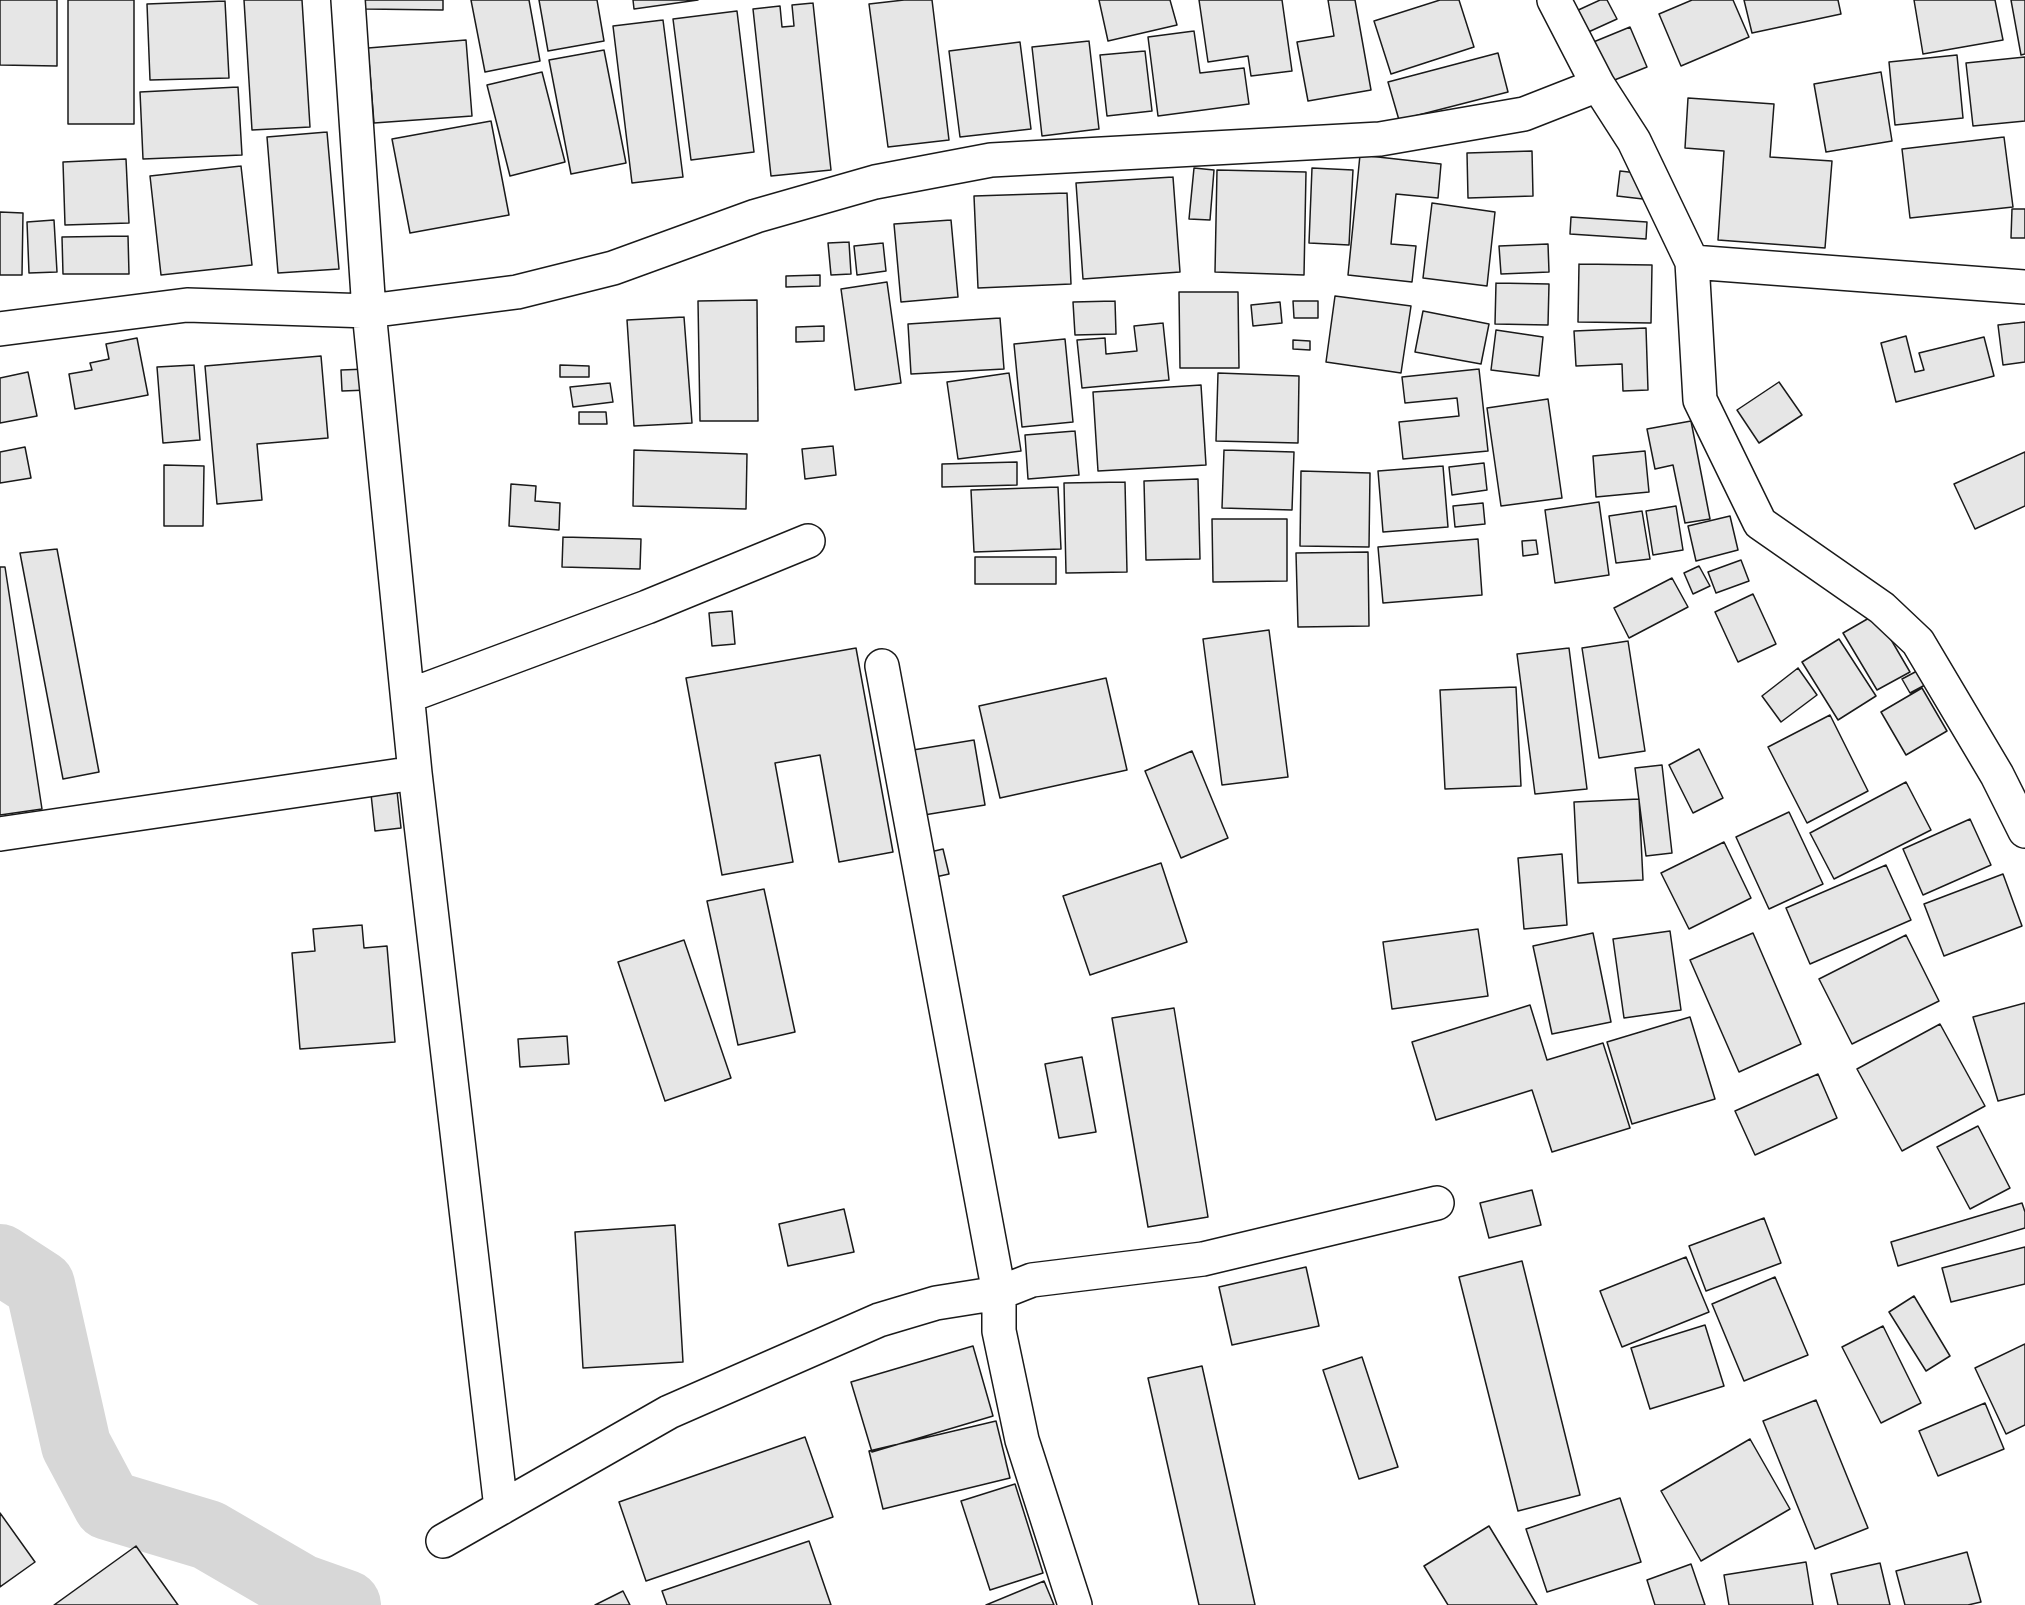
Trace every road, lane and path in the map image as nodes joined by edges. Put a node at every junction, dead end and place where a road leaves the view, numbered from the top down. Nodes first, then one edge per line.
1 (348, 0) edge
2 (1554, 0) edge
3 (1598, 85) junction
4 (1692, 262) junction
5 (2025, 287) edge
6 (369, 311) junction
7 (0, 329) edge
8 (808, 541) dead end
9 (882, 666) dead end
10 (408, 696) junction
11 (415, 773) junction
12 (2025, 831) edge
13 (0, 834) edge
14 (1437, 1203) dead end
15 (999, 1293) junction
16 (501, 1508) junction
17 (443, 1541) dead end
18 (1075, 1605) edge

1 - 6 street
2 - 3 street
3 - 4 street
3 - 6 street
4 - 5 street
4 - 12 street
6 - 7 street
6 - 10 street
8 - 10 street
9 - 15 street
10 - 11 street
11 - 13 street
11 - 16 street
14 - 15 street
15 - 16 street
15 - 18 street
16 - 17 street

